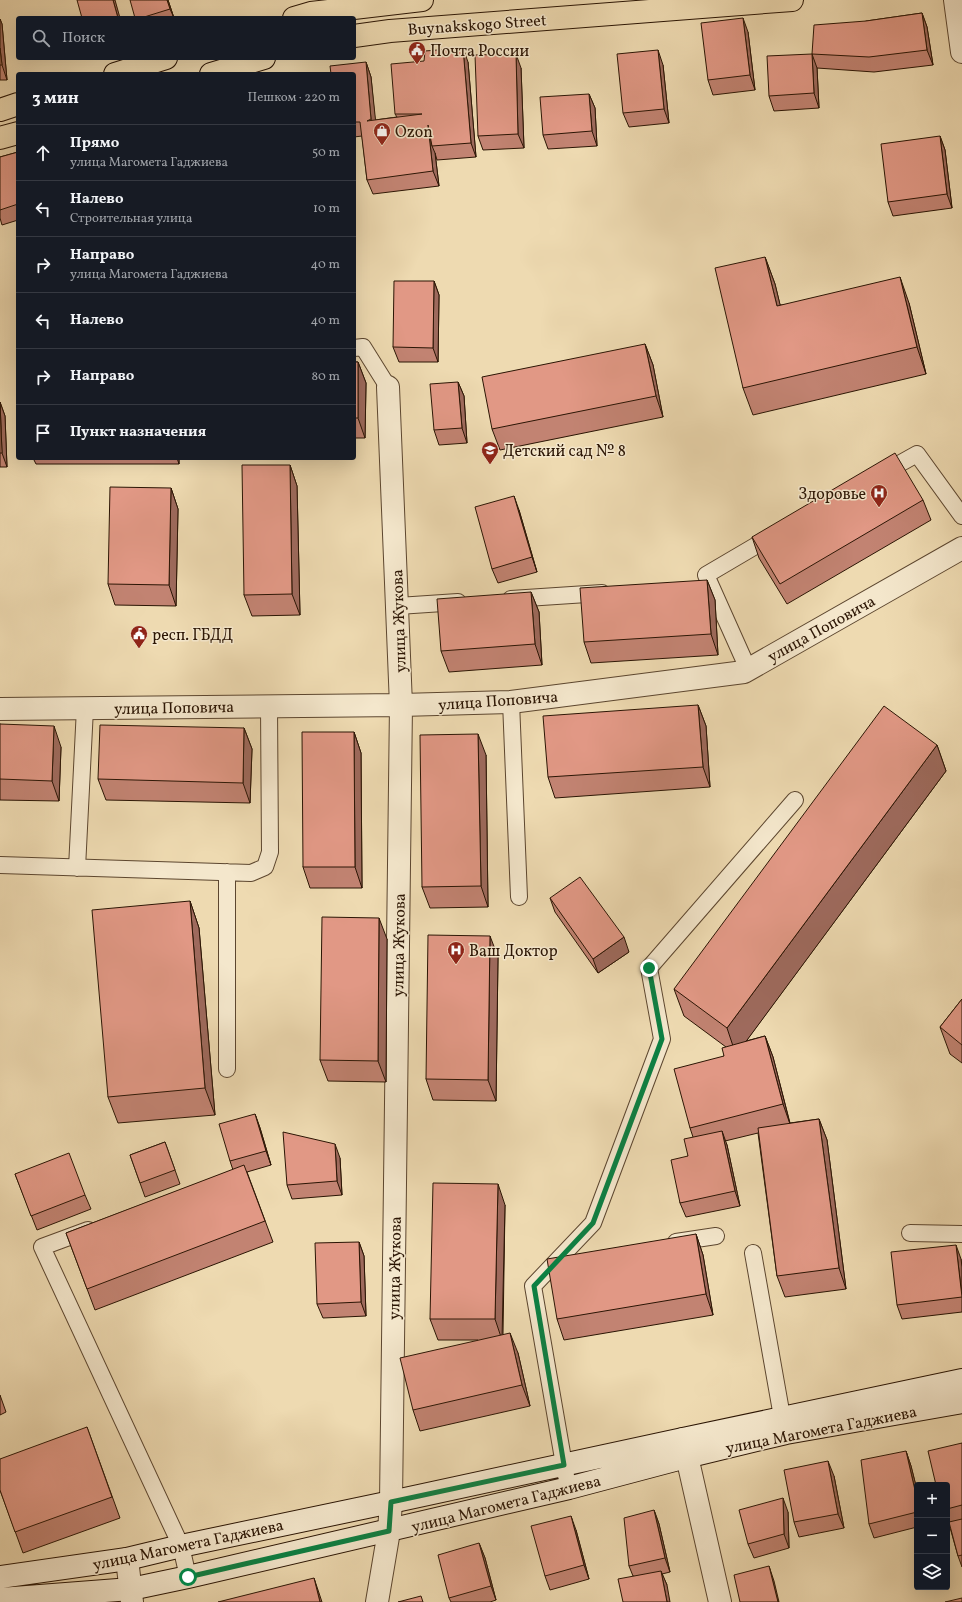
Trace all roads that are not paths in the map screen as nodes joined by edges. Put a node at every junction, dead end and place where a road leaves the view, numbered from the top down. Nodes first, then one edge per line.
1 (422, 0) edge
2 (792, 0) edge
3 (955, 0) edge
4 (304, 10) edge
5 (356, 36) edge
6 (962, 52) edge
7 (160, 60) edge
8 (257, 60) edge
9 (121, 72) edge
10 (218, 72) edge
11 (16, 105) edge
12 (0, 110) edge
13 (16, 133) edge
14 (0, 138) edge
15 (356, 348) edge
16 (388, 387) joint
17 (872, 479) edge
18 (962, 516) edge
19 (789, 527) edge
20 (962, 548) edge
21 (617, 592) edge
22 (499, 599) edge
23 (476, 601) edge
24 (398, 606) junction
25 (748, 669) junction
26 (511, 702) junction
27 (402, 705) junction
28 (269, 706) junction
29 (84, 708) junction
30 (0, 709) edge
31 (795, 800) dead end
32 (0, 865) edge
33 (77, 868) junction
34 (227, 872) junction
35 (519, 897) dead end
36 (227, 1069) dead end
37 (101, 1226) edge
38 (910, 1233) dead end
39 (962, 1234) edge
40 (716, 1236) dead end
41 (663, 1244) edge
42 (753, 1253) dead end
43 (579, 1258) edge
44 (556, 1262) junction
45 (962, 1380) edge
46 (962, 1402) edge
47 (784, 1425) junction
48 (684, 1448) junction
49 (564, 1465) junction
50 (569, 1488) junction
51 (391, 1502) junction
52 (389, 1531) junction
53 (181, 1546) junction
54 (127, 1559) junction
55 (0, 1577) edge
56 (188, 1577) junction
57 (132, 1595) edge
58 (0, 1599) edge
59 (377, 1602) edge
60 (720, 1602) edge

1 - 4 main road, Buynakskogo Street
2 - 5 main road, Buynakskogo Street
3 - 6 street
7 - 9 main road
8 - 10 main road
11 - 12 main road
13 - 14 main road
15 - 16 lane
16 - 24 street, улица Жукова
17 - 18 lane
19 - 25 lane
20 - 25 street, улица Поповича
21 - 22 lane
23 - 24 lane
24 - 27 street, улица Жукова
25 - 26 street, улица Поповича
26 - 27 street, улица Поповича
26 - 35 lane
27 - 28 street, улица Поповича
27 - 51 street, улица Жукова
28 - 29 street, улица Поповича
28 - 34 lane
29 - 30 street, улица Поповича
29 - 33 lane
31 - 44 lane
32 - 33 lane
33 - 34 lane
34 - 36 lane
37 - 53 lane
38 - 39 lane
40 - 41 lane
42 - 47 lane
43 - 44 lane
44 - 49 lane
45 - 47 street, улица Магомета Гаджиева
46 - 47 street, улица Магомета Гаджиева
47 - 48 street, улица Магомета Гаджиева
48 - 49 street, улица Магомета Гаджиева
48 - 50 street, улица Магомета Гаджиева
48 - 60 street
49 - 50 lane
49 - 51 street, улица Магомета Гаджиева
50 - 52 street, улица Магомета Гаджиева
51 - 52 street, улица Жукова
51 - 53 street, улица Магомета Гаджиева
52 - 56 street, улица Магомета Гаджиева
52 - 59 street, улица Жукова
53 - 54 street, улица Магомета Гаджиева
53 - 56 lane
54 - 55 street, улица Магомета Гаджиева
54 - 57 street
56 - 57 street, улица Магомета Гаджиева
57 - 58 street, улица Магомета Гаджиева

